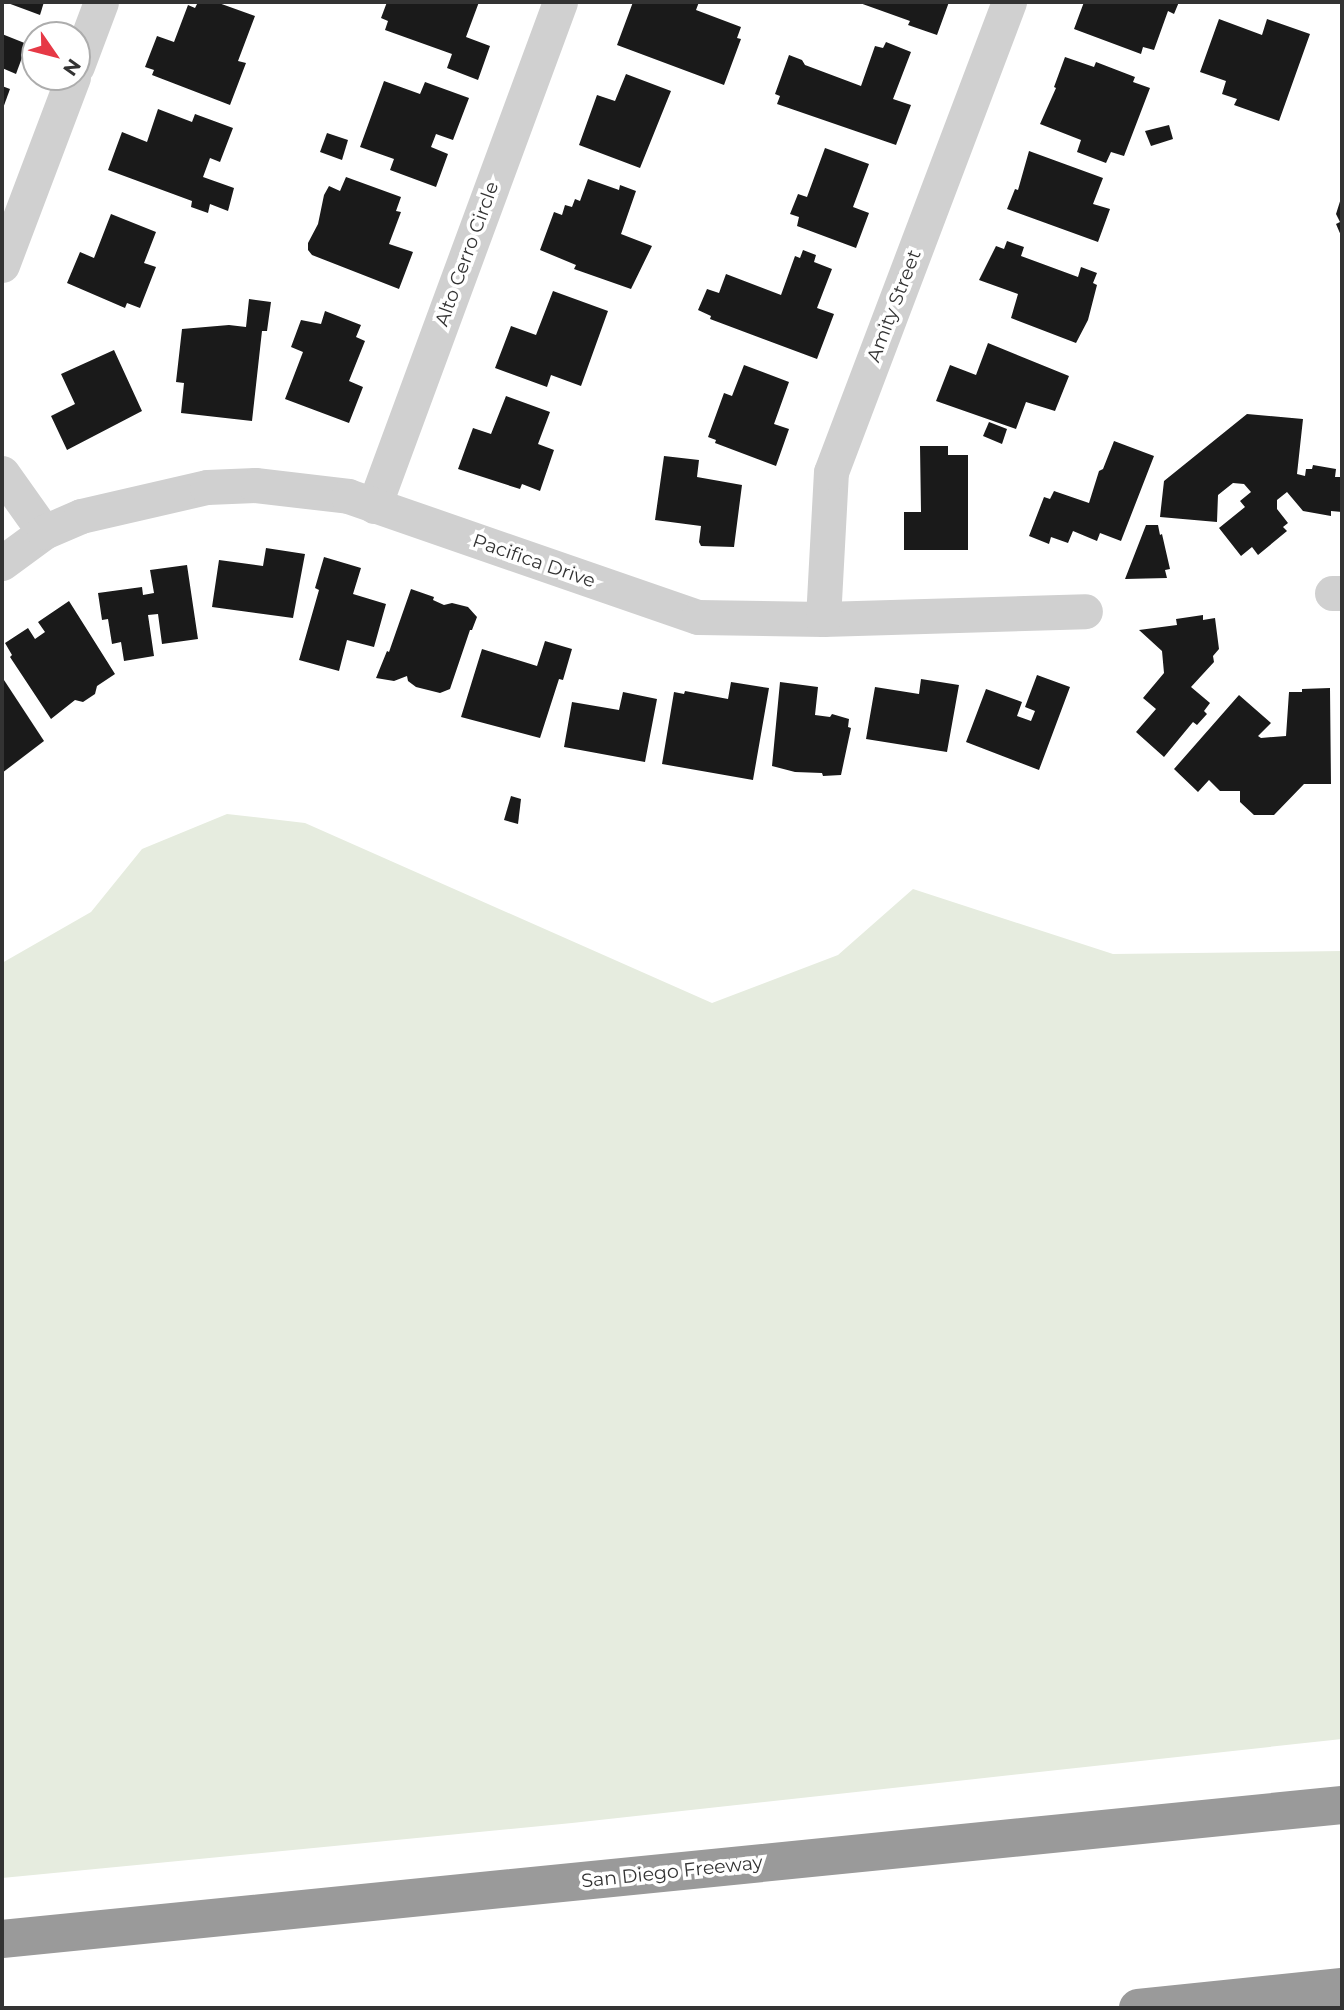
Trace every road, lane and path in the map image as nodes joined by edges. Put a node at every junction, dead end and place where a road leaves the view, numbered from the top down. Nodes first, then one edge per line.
1 (101, 2) edge
2 (560, 2) edge
3 (1009, 2) edge
4 (91, 29) edge
5 (68, 91) edge
6 (2, 265) edge
7 (2, 472) edge
8 (374, 506) junction
9 (44, 532) junction
10 (2, 563) edge
11 (1085, 611) dead end
12 (823, 619) junction
13 (1342, 1805) edge
14 (2, 1939) edge
15 (1342, 1987) edge
16 (1138, 2008) edge

1 - 4 street
2 - 8 street, Alto Cerro Circle
3 - 12 street, Amity Street
5 - 6 street
7 - 9 street
8 - 9 street, Pacifica Drive
8 - 12 street, Pacifica Drive
9 - 10 street, Pacifica Drive
11 - 12 street, Pacifica Drive
13 - 14 highway, San Diego Freeway
15 - 16 highway

